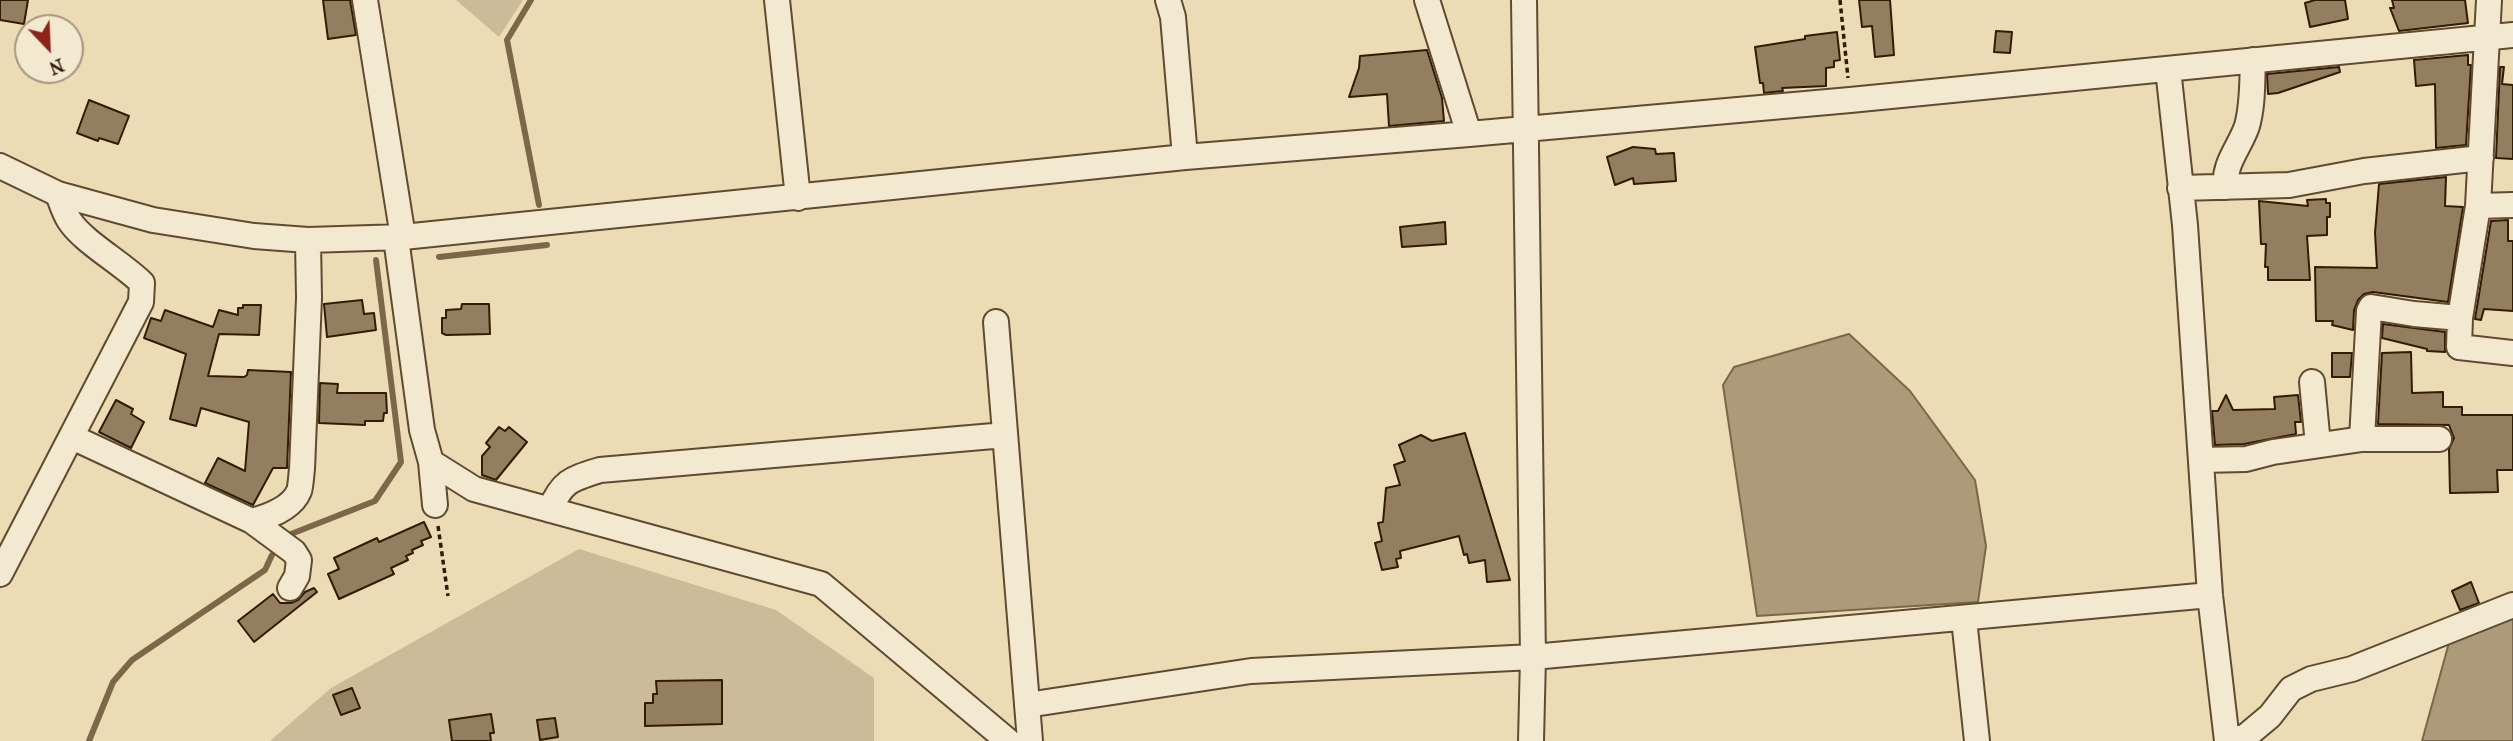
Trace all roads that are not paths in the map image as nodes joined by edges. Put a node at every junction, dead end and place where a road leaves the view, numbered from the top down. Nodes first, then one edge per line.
1 (365, 0) edge
2 (777, 0) edge
3 (1168, 0) edge
4 (1427, 0) edge
5 (1524, 0) edge
6 (2489, 0) edge
7 (2513, 35) edge
8 (2487, 37) junction
9 (2253, 60) junction
10 (2168, 69) junction
11 (1527, 128) junction
12 (1469, 134) junction
13 (1185, 157) junction
14 (2481, 158) junction
15 (0, 166) edge
16 (2226, 187) junction
17 (2180, 188) junction
18 (58, 194) junction
19 (798, 198) junction
20 (2513, 205) edge
21 (2478, 206) junction
22 (399, 238) junction
23 (308, 240) junction
24 (2460, 318) junction
25 (996, 322) dead end
26 (2513, 353) edge
27 (2312, 383) dead end
28 (1005, 435) junction
29 (72, 437) junction
30 (2362, 439) junction
31 (2439, 439) dead end
32 (2318, 445) junction
33 (2201, 460) junction
34 (431, 462) junction
35 (435, 505) road end
36 (550, 510) junction
37 (252, 520) junction
38 (0, 574) edge
39 (290, 588) dead end
40 (2210, 595) junction
41 (2513, 605) edge
42 (1964, 619) junction
43 (1533, 657) junction
44 (1027, 705) junction
45 (1008, 741) edge
46 (1030, 741) edge
47 (1531, 741) edge
48 (1977, 741) edge
49 (2227, 741) edge

1 - 22 street
2 - 19 street
3 - 13 street
4 - 12 street
5 - 11 street
6 - 8 street
7 - 8 street
8 - 9 street
8 - 14 street
9 - 10 street
9 - 16 street
10 - 11 street
10 - 17 street
11 - 12 street
11 - 43 street
12 - 13 street
13 - 19 street
14 - 16 street
14 - 21 street
15 - 18 street
16 - 17 street
17 - 33 street
18 - 23 street
18 - 29 street
19 - 22 street
20 - 21 street
21 - 24 street
22 - 23 street
22 - 34 street
23 - 37 street
24 - 26 street
24 - 30 street
25 - 28 street
27 - 32 street
28 - 36 street
28 - 44 street
29 - 37 street
29 - 38 street
30 - 31 street
30 - 32 street
32 - 33 street
33 - 40 street
34 - 35 street
34 - 36 street
36 - 45 street
37 - 39 street
40 - 42 street
40 - 49 street
41 - 49 street
42 - 43 street
42 - 48 street
43 - 44 street
43 - 47 street
44 - 46 street

